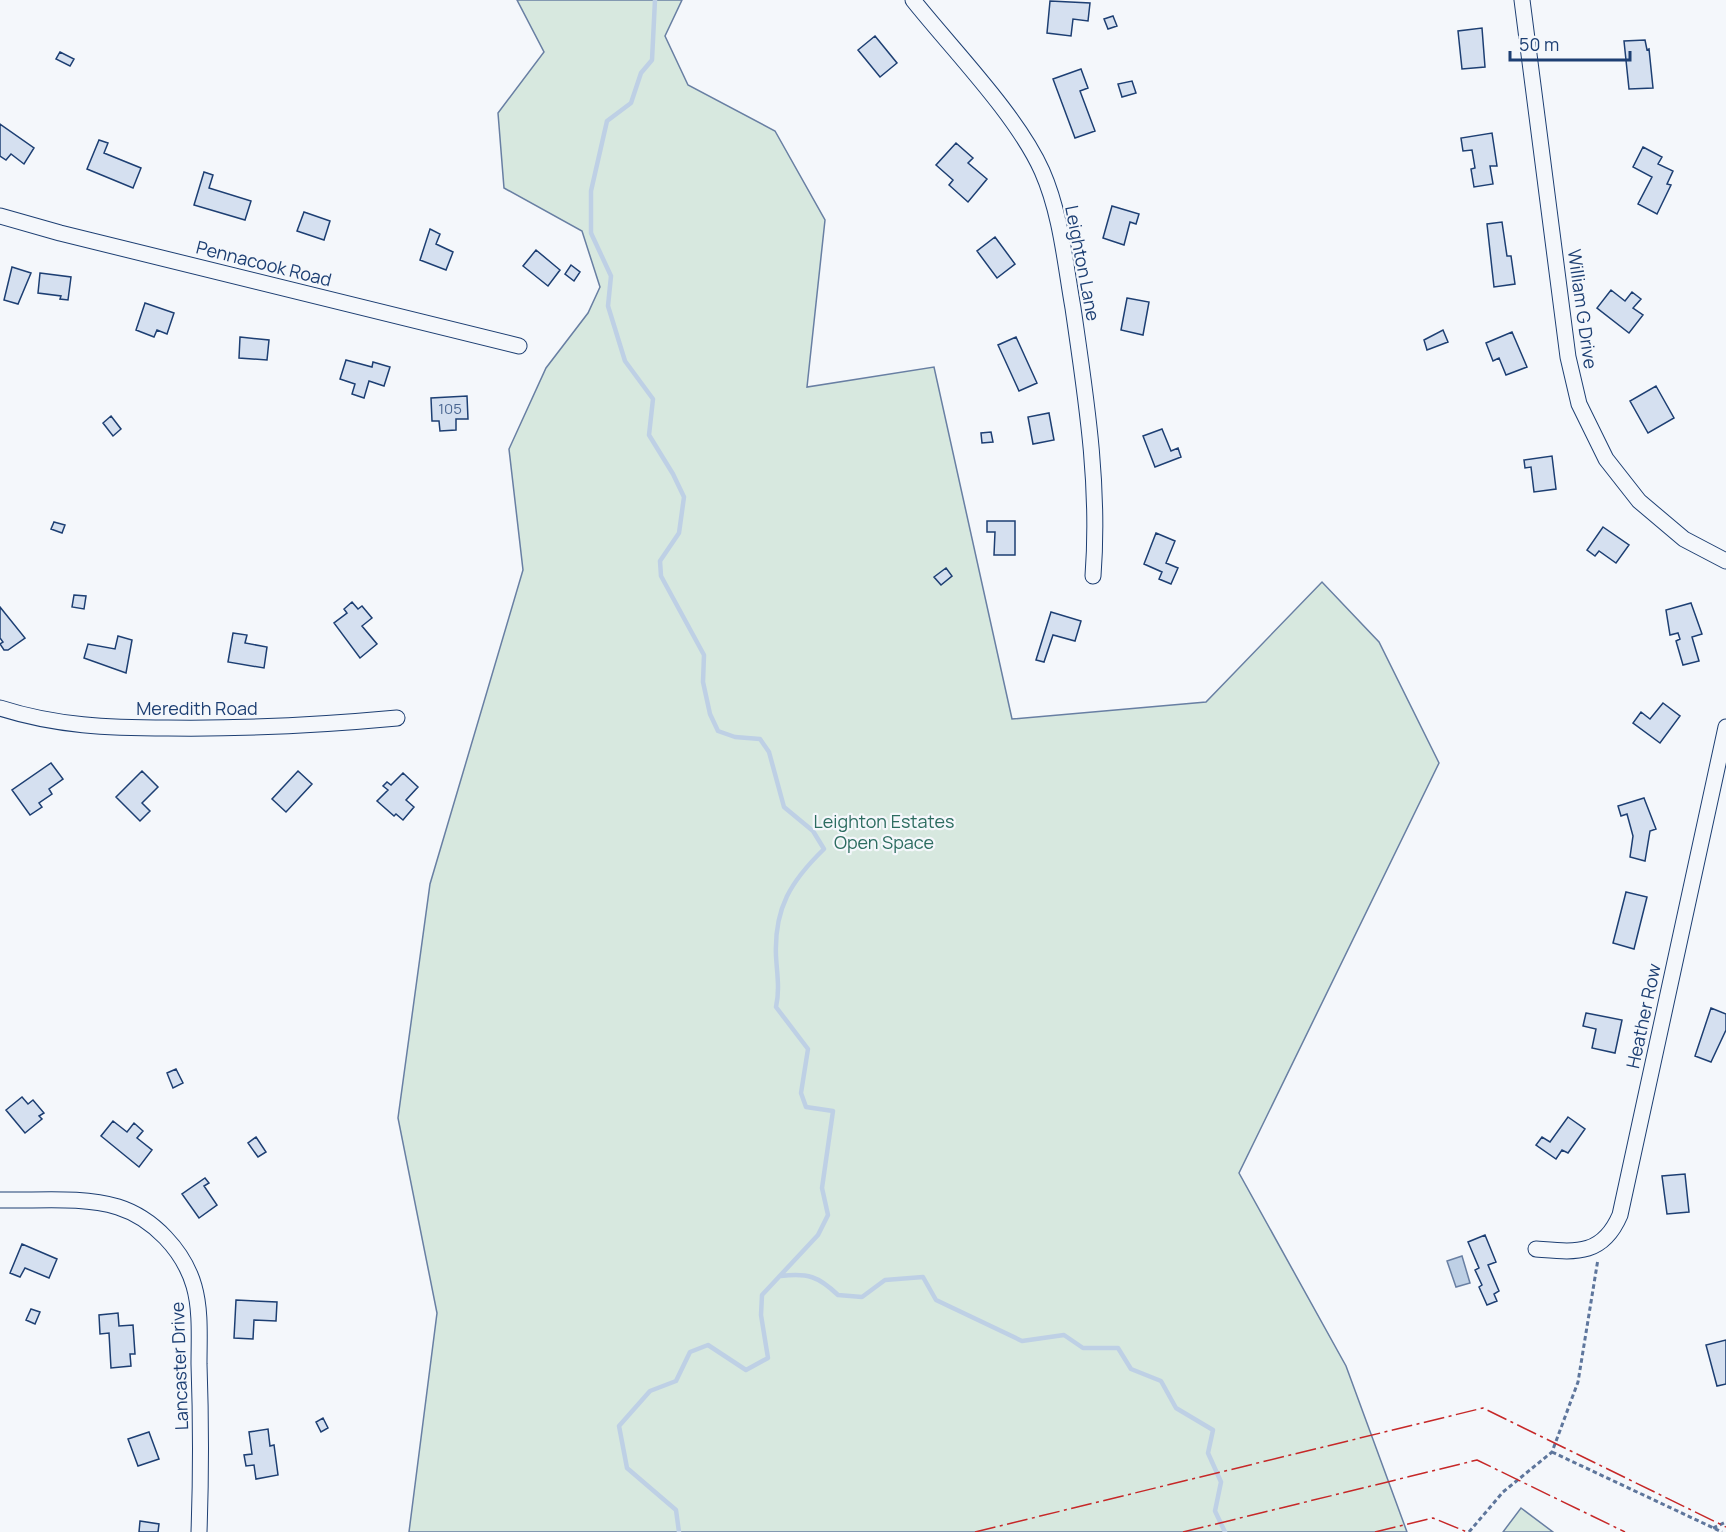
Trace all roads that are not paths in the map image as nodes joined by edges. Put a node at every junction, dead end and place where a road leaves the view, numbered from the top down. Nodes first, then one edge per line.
1 (914, 0) edge
2 (1522, 0) edge
3 (0, 216) edge
4 (519, 346) dead end
5 (1726, 561) edge
6 (1094, 576) dead end
7 (0, 708) edge
8 (397, 718) dead end
9 (1726, 727) edge
10 (0, 1200) edge
11 (1536, 1249) dead end
12 (199, 1532) edge

1 - 6 street, Leighton Lane
2 - 5 street, William G Drive
3 - 4 street, Pennacook Road
7 - 8 street, Meredith Road
9 - 11 street, Heather Row
10 - 12 street, Lancaster Drive

